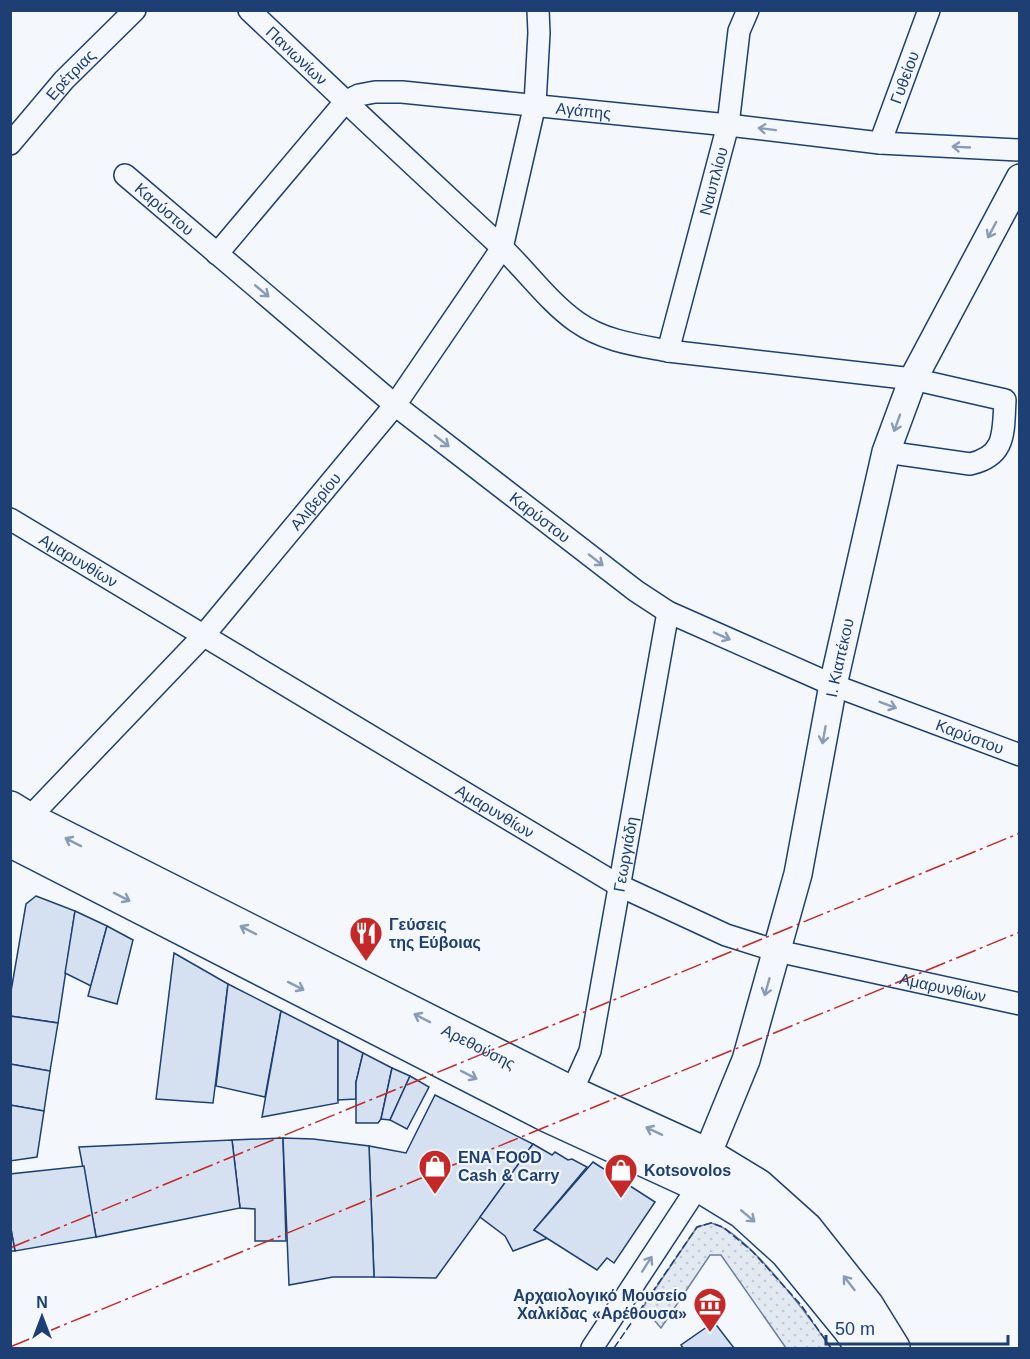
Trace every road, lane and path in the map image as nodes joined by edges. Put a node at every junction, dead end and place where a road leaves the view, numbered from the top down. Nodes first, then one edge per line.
1 (135, 10) edge
2 (249, 10) edge
3 (538, 10) edge
4 (748, 10) edge
5 (929, 10) edge
6 (345, 102) junction
7 (535, 104) junction
8 (728, 124) junction
9 (880, 143) junction
10 (10, 144) edge
11 (1020, 150) edge
12 (125, 175) dead end
13 (1020, 178) edge
14 (502, 248) junction
15 (217, 254) junction
16 (668, 351) junction
17 (913, 379) junction
18 (1012, 401) edge
19 (395, 405) junction
20 (886, 452) junction
21 (10, 519) edge
22 (668, 612) junction
23 (204, 635) junction
24 (833, 685) junction
25 (1020, 755) edge
26 (15, 832) edge
27 (618, 885) junction
28 (777, 951) junction
29 (1020, 1004) edge
30 (571, 1092) junction
31 (703, 1170) junction
32 (592, 1348) edge
33 (863, 1348) edge
34 (893, 1348) edge

1 - 10 street, Ερέτριας
2 - 6 street, Πανιωνίων
3 - 7 street, Αλιβερίου
4 - 8 street, Ναυπλίου
5 - 9 street, Γυθείου
6 - 7 street, Αγάπης
6 - 14 street, Πανιωνίων
6 - 15 street
7 - 8 street, Αγάπης
7 - 14 street, Αλιβερίου
9 -> 8 street, Αγάπης
8 - 16 street, Ναυπλίου
11 -> 9 street, Αγάπης
12 - 15 street, Καρύστου
13 -> 17 street, Ι. Κιαπέκου
14 - 16 street, Πανιωνίων
14 - 19 street, Αλιβερίου
15 -> 19 street, Καρύστου
16 - 17 street, Πανιωνίων
17 - 18 street, Πανιωνίων
17 -> 20 street, Ι. Κιαπέκου
18 - 20 street
19 -> 22 street, Καρύστου
19 - 23 street, Αλιβερίου
20 - 24 street, Ι. Κιαπέκου
21 - 23 street, Αμαρυνθίων
22 -> 24 street, Καρύστου
22 - 27 street, Γεωργιάδη
23 - 26 street, Αλιβερίου
23 - 27 street, Αμαρυνθίων
24 -> 25 street, Καρύστου
24 -> 28 street, Ι. Κιαπέκου
30 -> 26 main road, Αρεθούσης
26 -> 31 main road, Αρεθούσης
27 - 28 street, Αμαρυνθίων
27 - 30 street, Γεωργιάδη
28 - 29 street, Αμαρυνθίων
28 -> 31 street, Ι. Κιαπέκου
31 -> 30 main road, Αρεθούσης
32 -> 31 street
31 -> 33 main road, Αρεθούσης
34 -> 31 main road, Αρεθούσης

